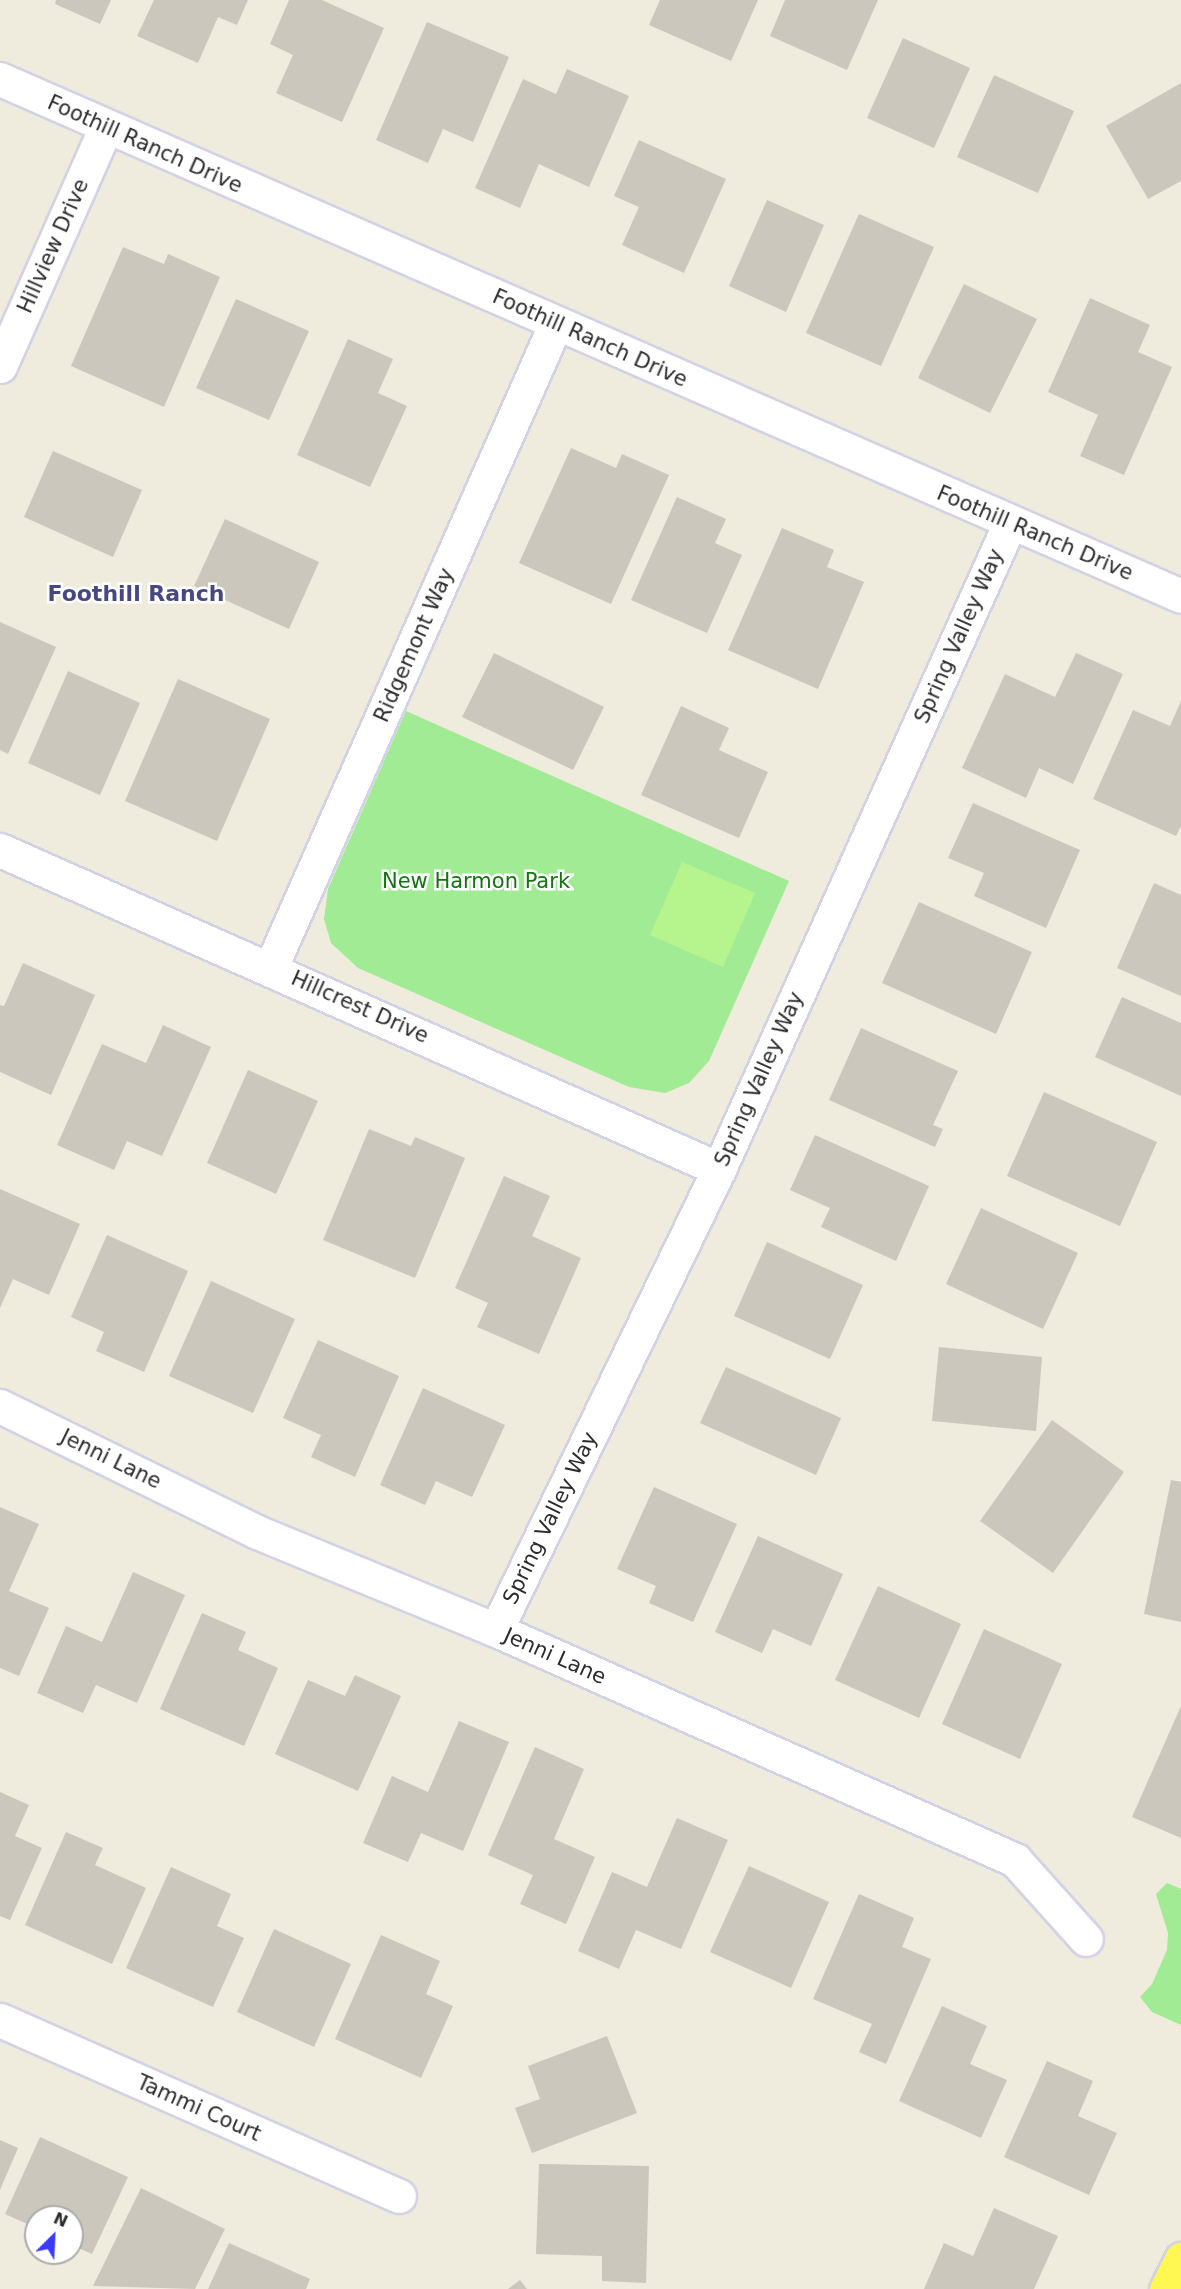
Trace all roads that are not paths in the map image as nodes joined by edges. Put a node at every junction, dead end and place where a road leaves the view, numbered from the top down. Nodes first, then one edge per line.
1 (0, 79) edge
2 (106, 127) junction
3 (556, 323) junction
4 (0, 366) edge
5 (1010, 523) junction
6 (1181, 596) edge
7 (0, 850) edge
8 (272, 967) junction
9 (719, 1169) junction
10 (0, 1406) edge
11 (496, 1630) junction
12 (1086, 1939) dead end
13 (0, 2020) edge
14 (399, 2196) dead end
15 (1181, 2259) edge
16 (1166, 2289) edge

1 - 2 street, Foothill Ranch Drive
2 - 3 street, Foothill Ranch Drive
2 - 4 street, Hillview Drive
3 - 5 street, Foothill Ranch Drive
3 - 8 street, Ridgemont Way
5 - 6 street, Foothill Ranch Drive
5 - 9 street, Spring Valley Way
7 - 8 street, Hillcrest Drive
8 - 9 street, Hillcrest Drive
9 - 11 street, Spring Valley Way
10 - 11 street, Jenni Lane
11 - 12 street, Jenni Lane
13 - 14 street, Tammi Court
15 - 16 main road

